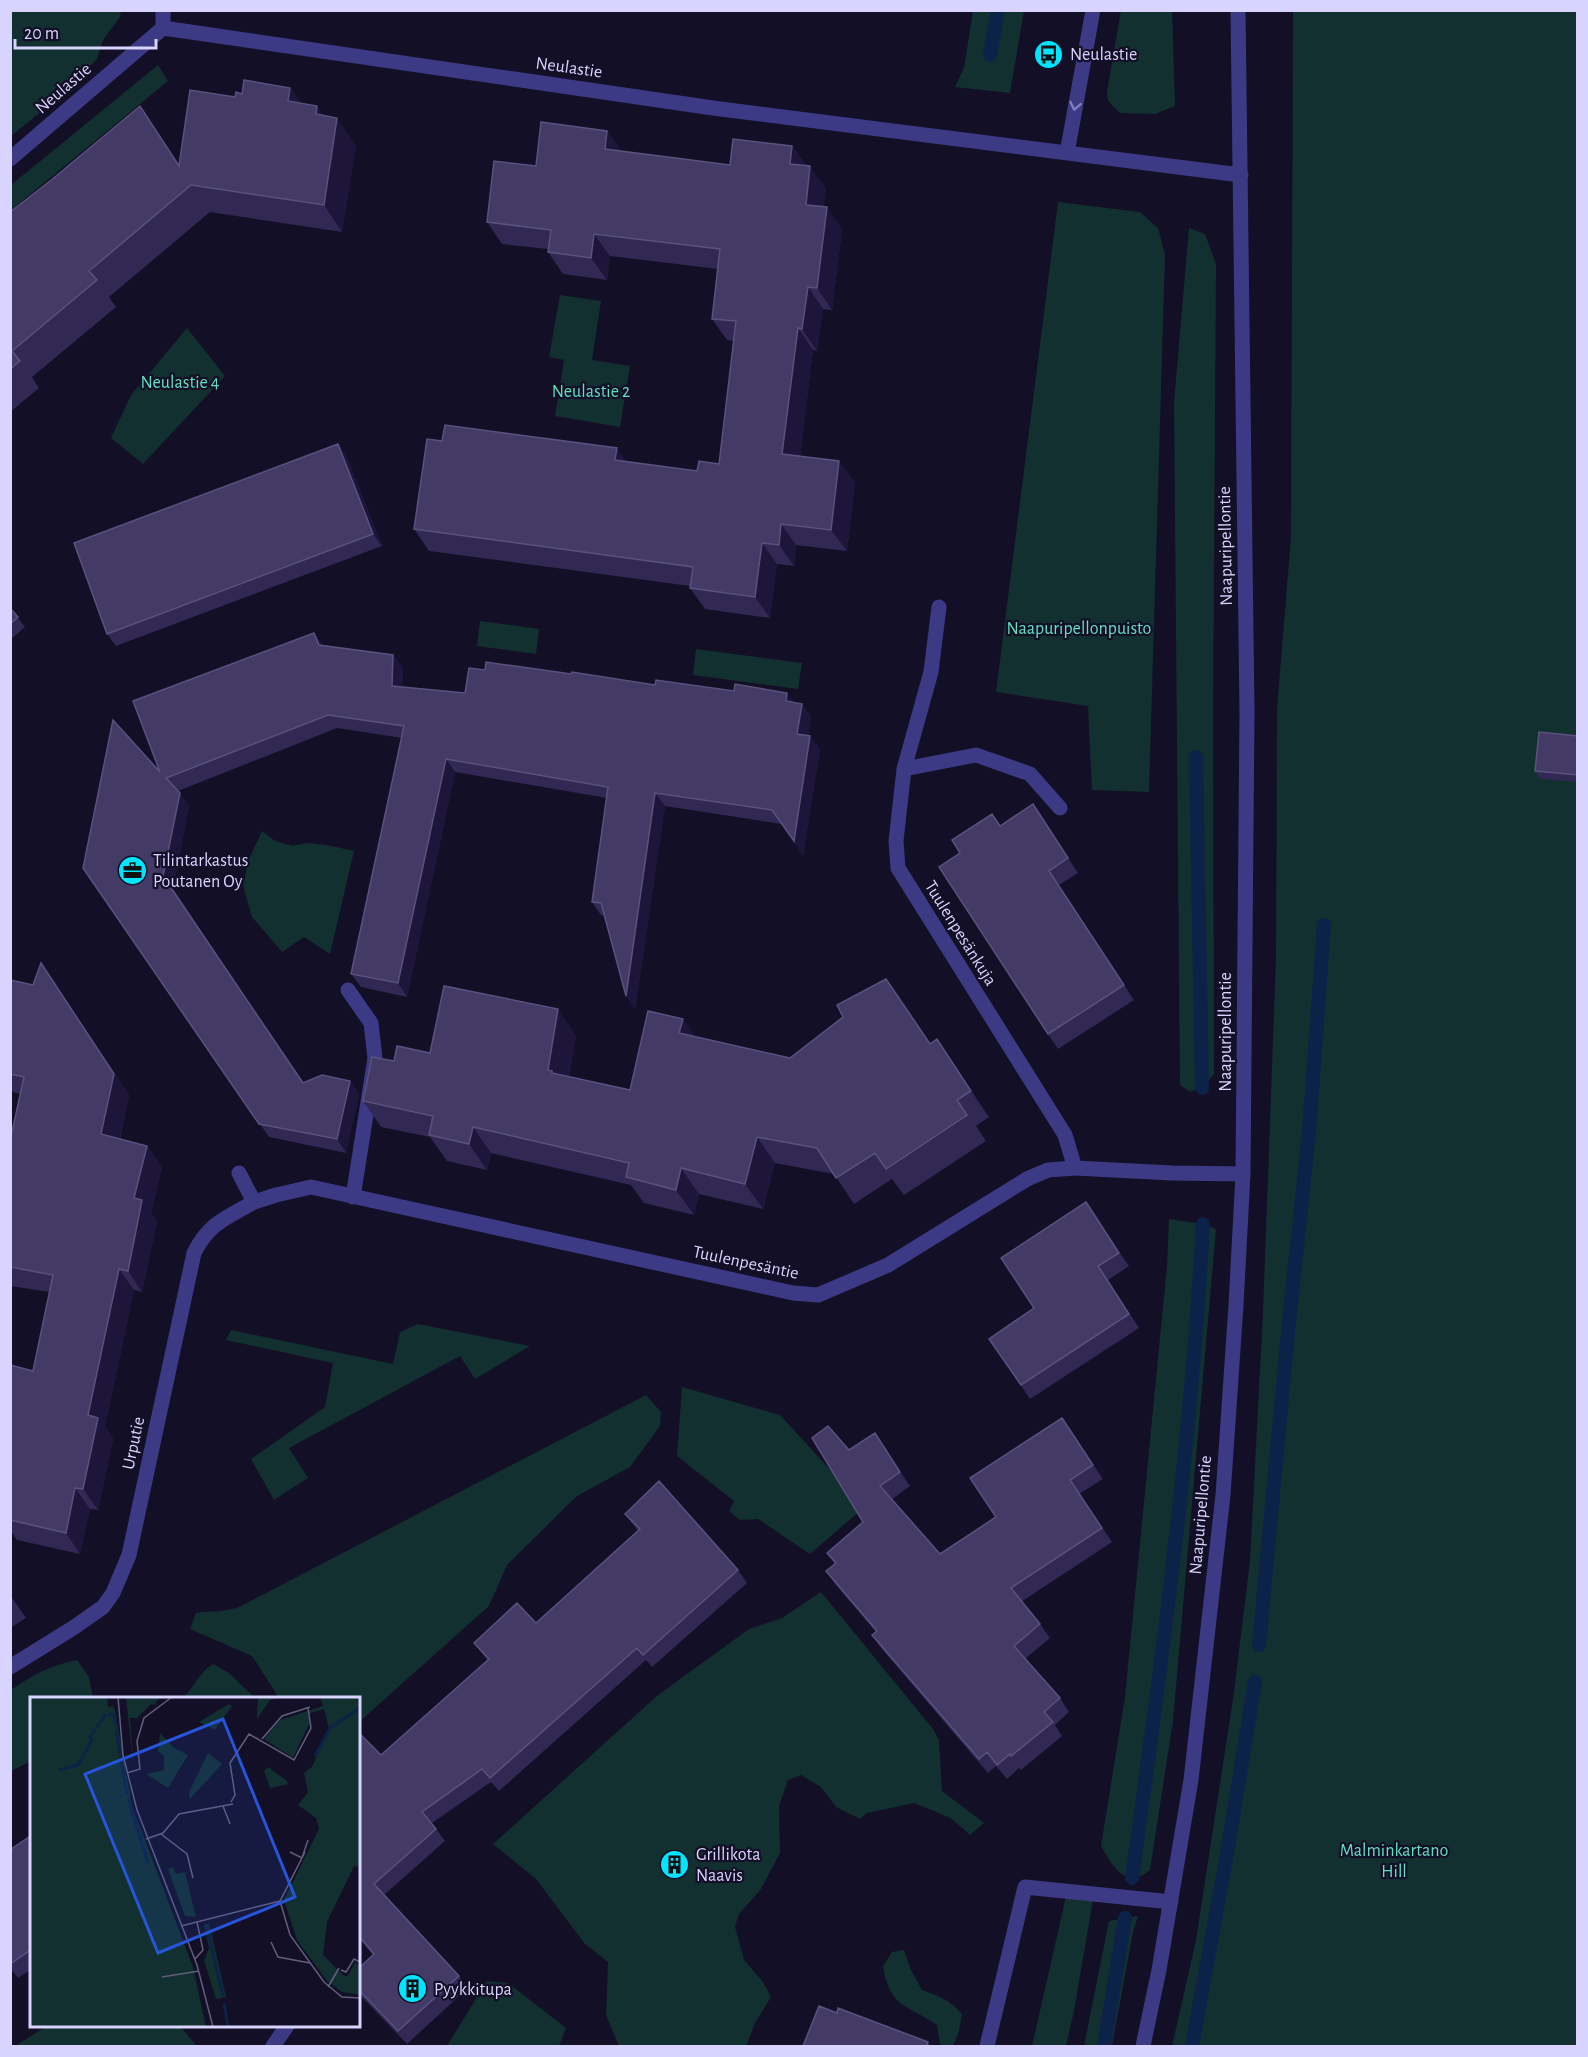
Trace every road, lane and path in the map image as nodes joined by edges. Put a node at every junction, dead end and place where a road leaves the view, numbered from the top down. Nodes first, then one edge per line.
1 (163, 10) edge
2 (1093, 10) edge
3 (1238, 10) edge
4 (163, 28) junction
5 (1067, 153) junction
6 (10, 159) edge
7 (1241, 175) junction
8 (939, 607) dead end
9 (904, 769) junction
10 (1060, 808) dead end
11 (348, 990) dead end
12 (1075, 1168) junction
13 (239, 1173) dead end
14 (1243, 1174) junction
15 (353, 1197) junction
16 (254, 1202) junction
17 (10, 1667) edge
18 (1171, 1902) junction
19 (286, 2027) edge
20 (273, 2046) edge
21 (987, 2046) edge
22 (1143, 2046) edge

1 - 4 street
2 -> 5 street
3 - 7 street, Naapuripellontie
4 - 5 street, Neulastie
4 - 6 street, Neulastie
5 - 7 street, Neulastie
7 - 14 street, Naapuripellontie
8 - 9 street, Tuulenpesänkuja
9 - 10 street
9 - 12 street, Tuulenpesänkuja
11 - 15 street
12 - 14 street, Tuulenpesäntie
12 - 15 street, Tuulenpesäntie
13 - 16 street
14 - 18 street, Naapuripellontie
15 - 16 street, Tuulenpesäntie
16 - 17 street, Urputie
18 - 21 street
18 - 22 street, Naapuripellontie
19 - 20 street

